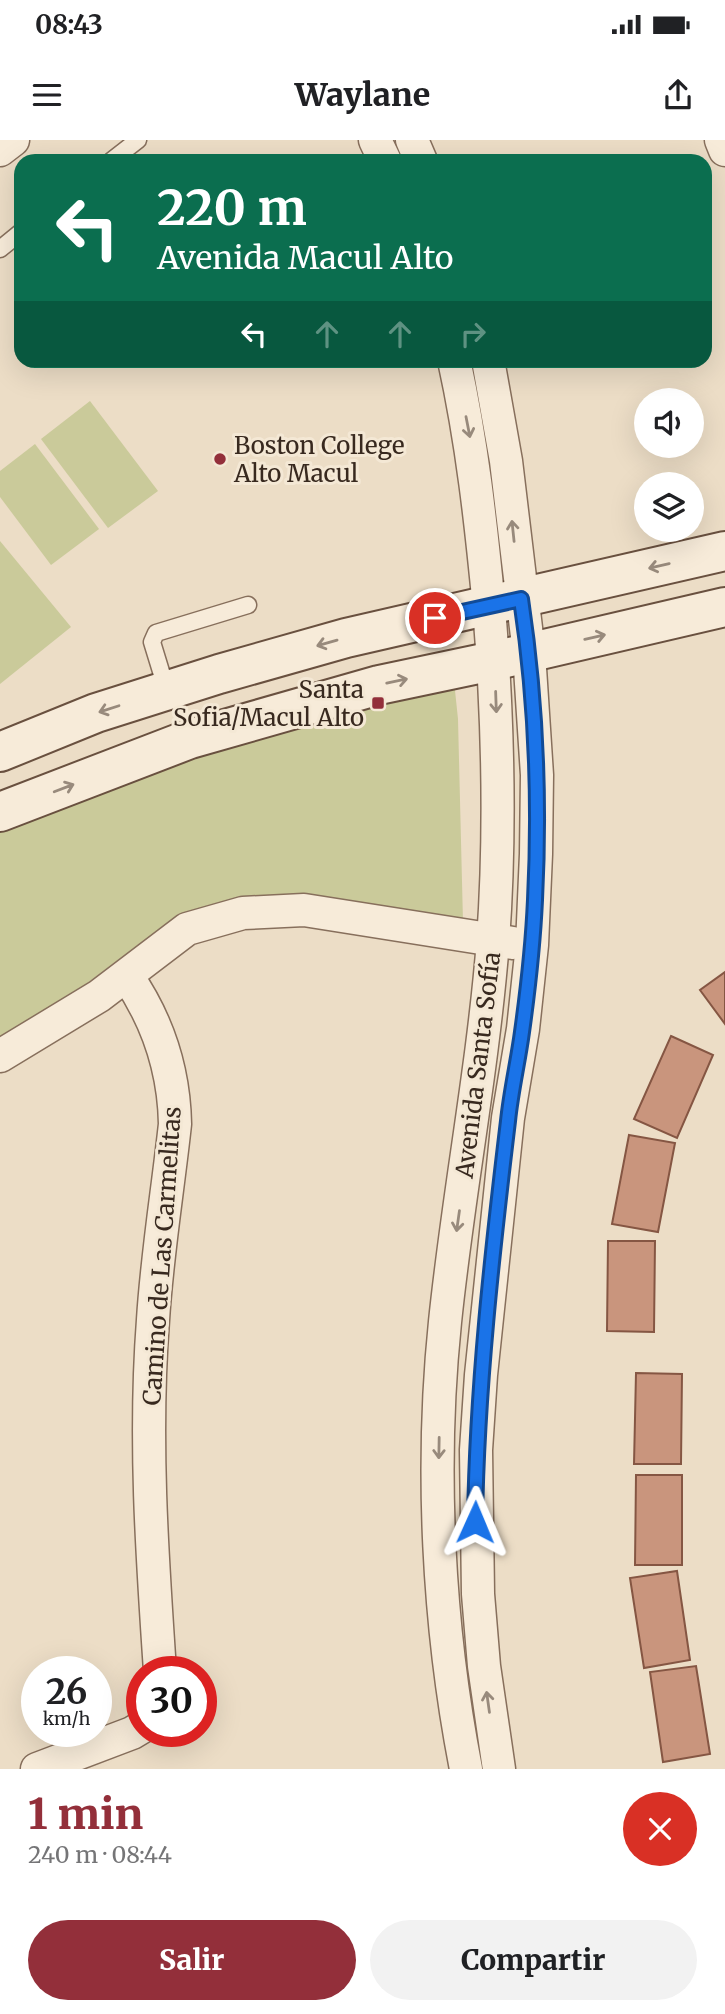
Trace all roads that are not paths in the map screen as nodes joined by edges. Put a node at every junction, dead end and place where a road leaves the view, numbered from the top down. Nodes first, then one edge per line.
1 (13, 140) edge
2 (138, 140) edge
3 (721, 140) edge
4 (0, 150) edge
5 (725, 150) edge
6 (120, 154) edge
7 (14, 238) edge
8 (0, 249) edge
9 (456, 368) edge
10 (489, 368) edge
11 (725, 551) edge
12 (505, 603) junction
13 (248, 605) dead end
14 (725, 607) edge
15 (511, 657) junction
16 (167, 691) junction
17 (0, 752) edge
18 (0, 812) edge
19 (493, 941) junction
20 (532, 945) junction
21 (127, 976) junction
22 (0, 1056) edge
23 (159, 1656) edge
24 (126, 1735) edge
25 (37, 1769) edge
26 (466, 1769) edge
27 (499, 1769) edge

1 - 4 street
2 - 6 lane
3 - 5 street
7 - 8 lane
9 -> 12 street, Avenida Santa Sofía
12 -> 10 street, Avenida Santa Sofía
11 -> 12 street
12 - 15 street, Avenida Santa Sofía
12 -> 16 street
13 - 16 lane
15 -> 14 street
18 -> 15 street
15 -> 19 street, Avenida Santa Sofía
15 - 20 street, Avenida Santa Sofía
16 -> 17 street
19 - 20 street
19 - 21 street
19 -> 26 street, Avenida Santa Sofía
27 -> 20 street, Avenida Santa Sofía
21 - 22 street
21 - 23 street, Camino de Las Carmelitas
24 - 25 street

